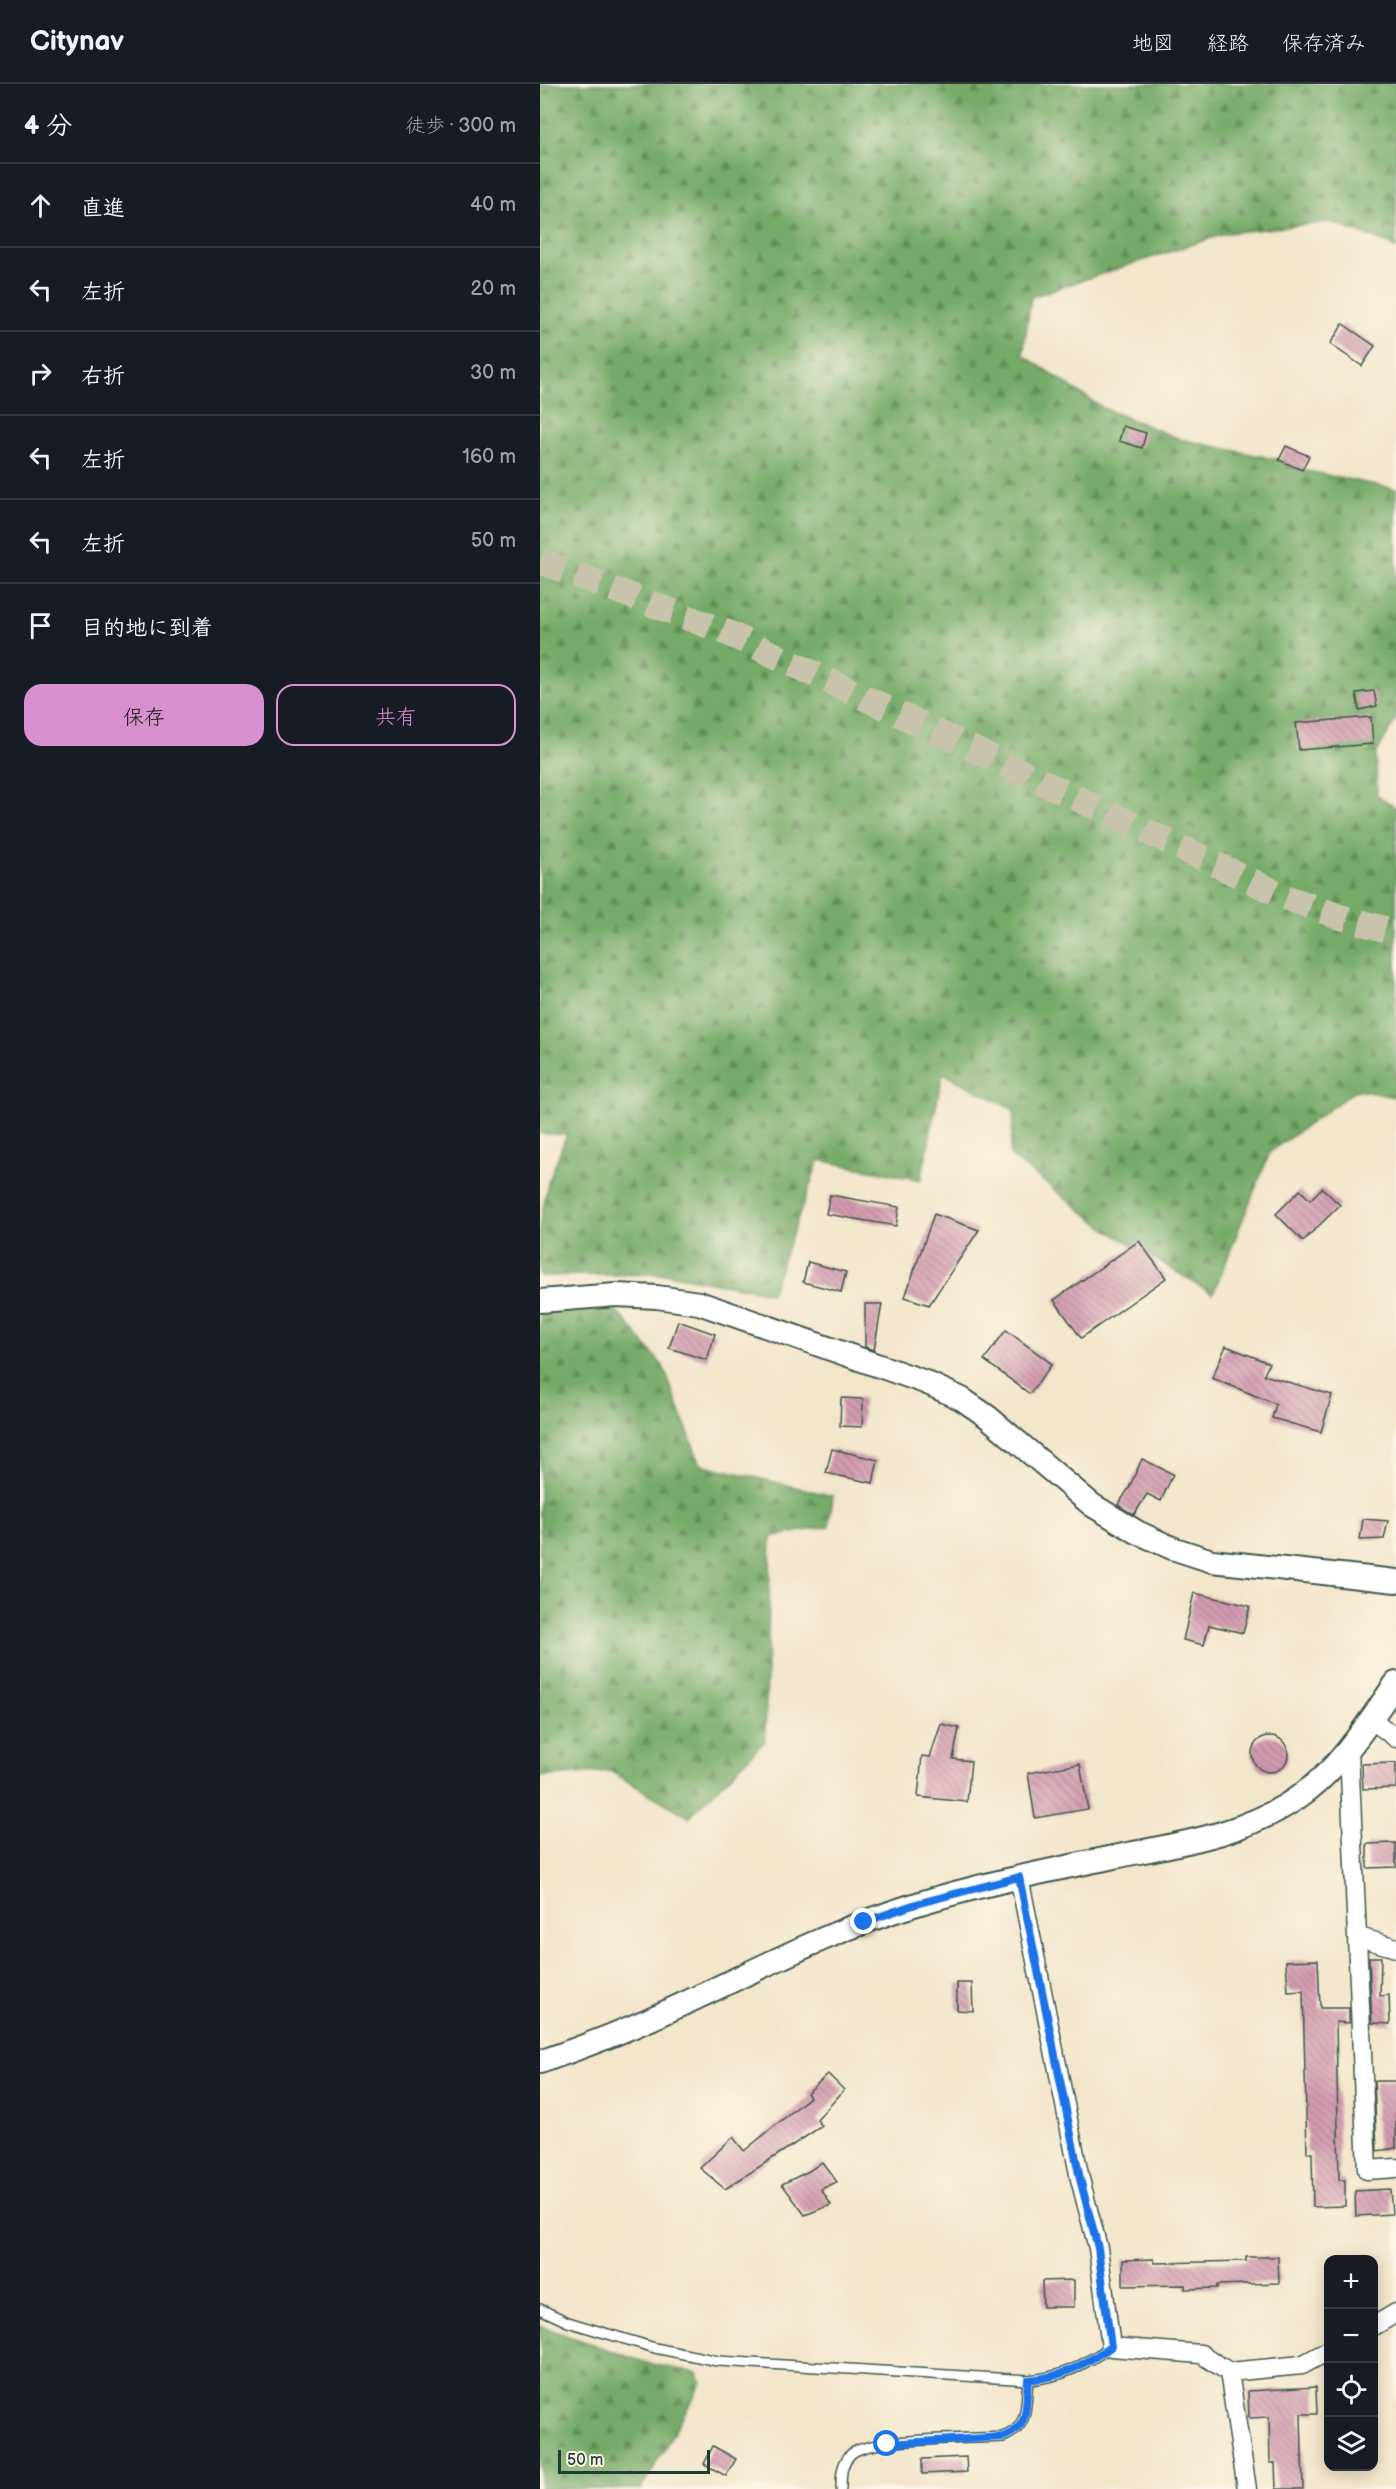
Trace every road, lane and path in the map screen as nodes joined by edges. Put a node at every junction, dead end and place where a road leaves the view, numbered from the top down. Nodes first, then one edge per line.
1 (540, 1301) edge
2 (1396, 1581) edge
3 (1396, 1683) edge
4 (1371, 1719) junction
5 (1396, 1738) edge
6 (1349, 1750) junction
7 (1019, 1877) junction
8 (1359, 1937) junction
9 (1396, 1948) edge
10 (540, 2062) edge
11 (1396, 2168) edge
12 (540, 2308) edge
13 (1396, 2313) edge
14 (1378, 2324) edge
15 (1111, 2347) junction
16 (1324, 2353) edge
17 (1229, 2372) junction
18 (1028, 2380) junction
19 (841, 2489) edge
20 (1247, 2489) edge

1 - 2 street
3 - 4 street
4 - 5 street
4 - 6 street
6 - 7 street
6 - 8 street
7 - 10 street
7 - 15 street
8 - 9 street
8 - 11 street
12 - 18 lane
13 - 14 street
15 - 17 street
15 - 18 lane
16 - 17 street
17 - 20 street
18 - 19 lane

